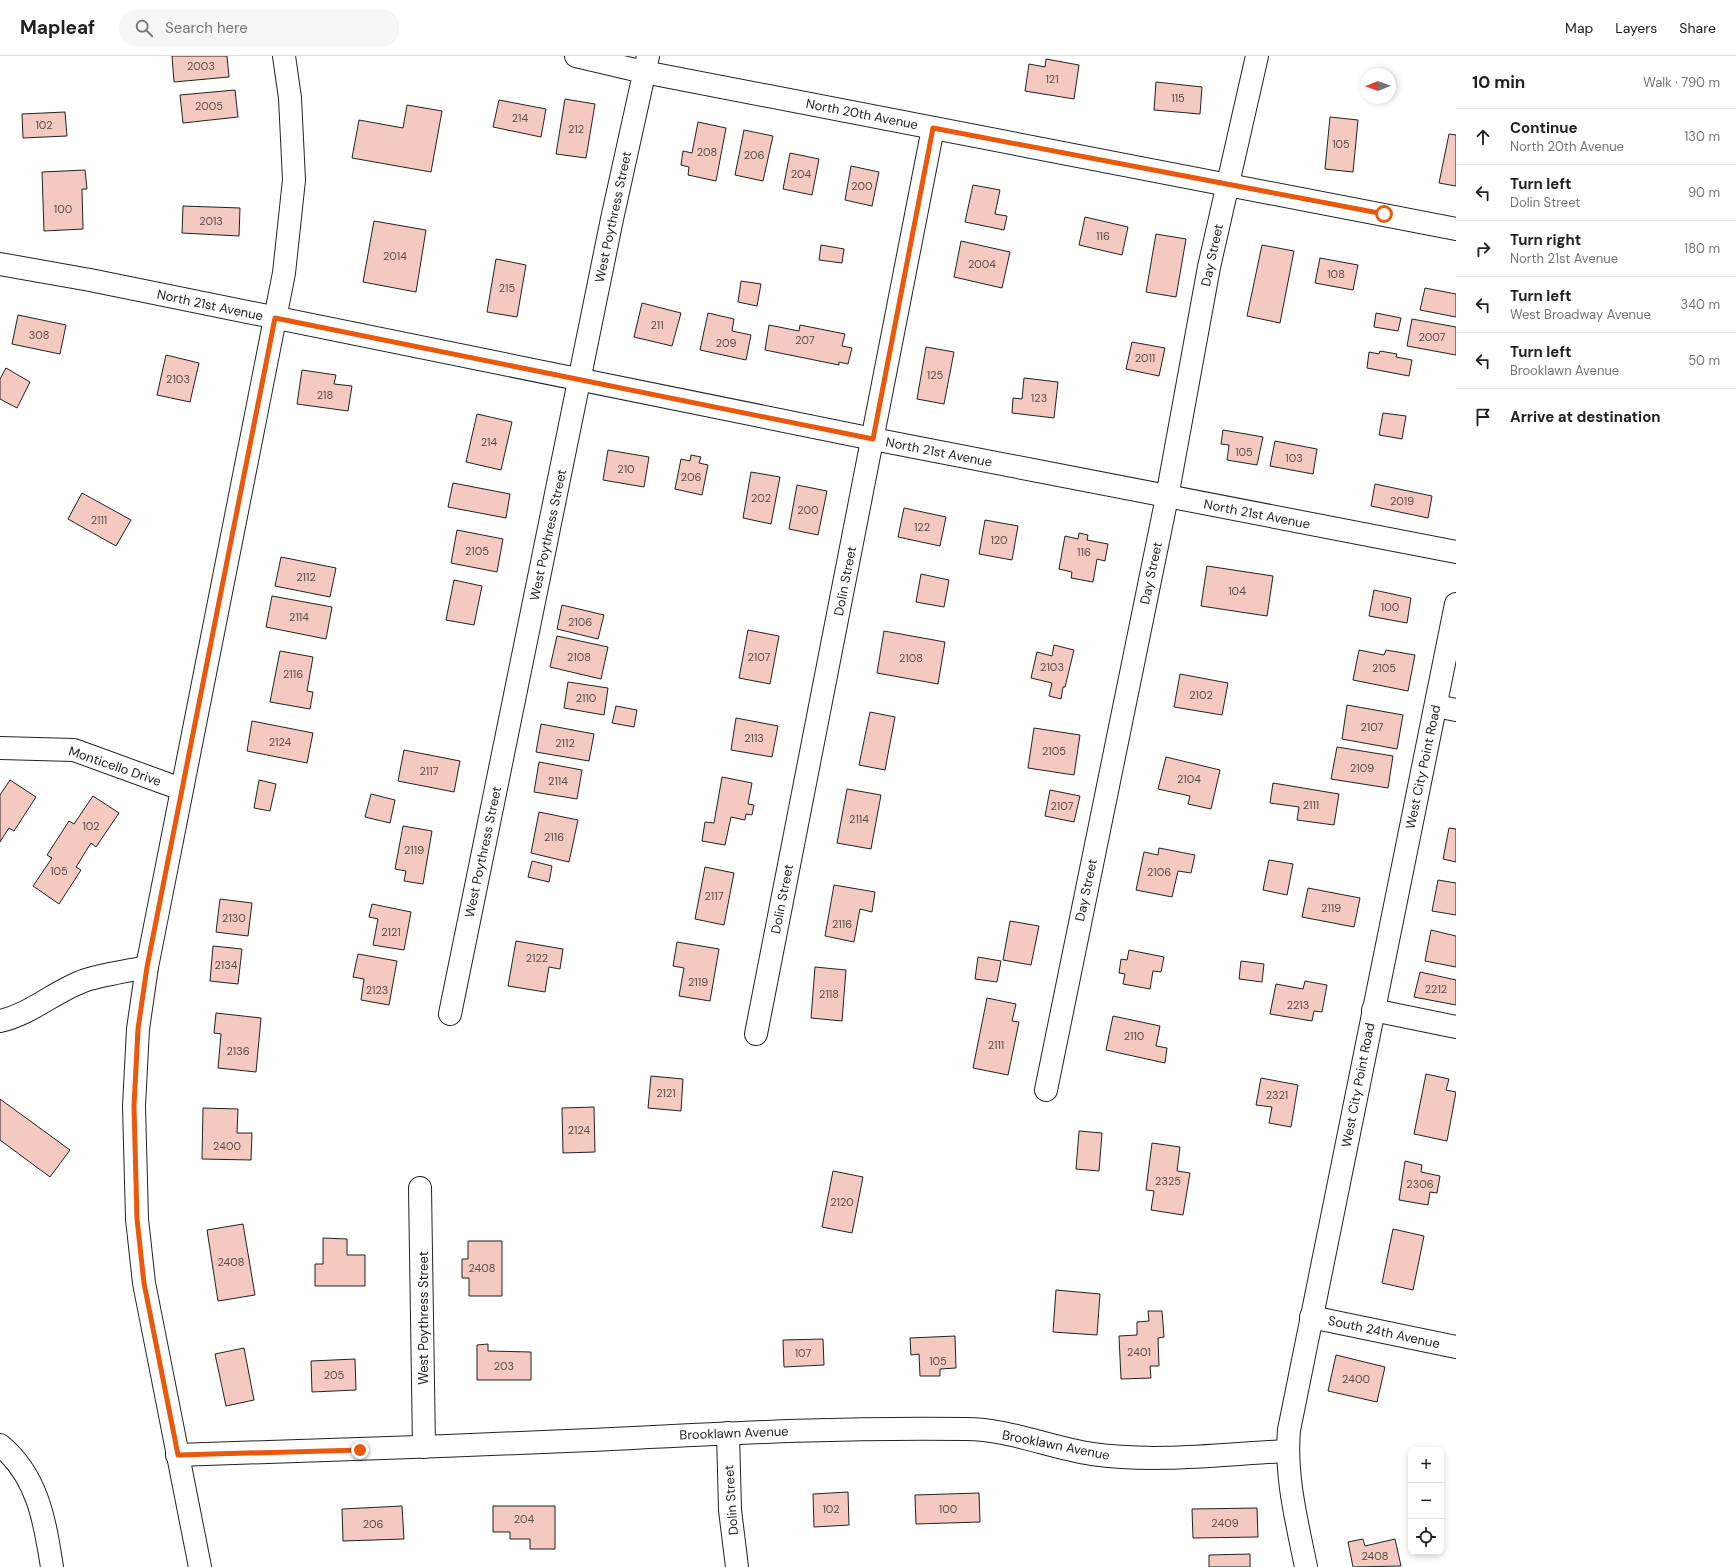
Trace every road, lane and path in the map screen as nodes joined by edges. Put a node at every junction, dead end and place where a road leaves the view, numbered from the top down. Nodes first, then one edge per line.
1 (284, 56) edge
2 (576, 56) edge
3 (1257, 56) edge
4 (646, 64) edge
5 (933, 128) junction
6 (1227, 184) junction
7 (1456, 229) edge
8 (0, 264) edge
9 (275, 318) junction
10 (579, 381) junction
11 (873, 439) junction
12 (1167, 497) junction
13 (1456, 552) edge
14 (1456, 604) edge
15 (1446, 708) edge
16 (0, 748) edge
17 (181, 789) junction
18 (147, 967) junction
19 (1373, 1010) junction
20 (450, 1014) dead end
21 (0, 1021) edge
22 (1456, 1027) edge
23 (756, 1034) dead end
24 (1046, 1090) dead end
25 (420, 1188) dead end
26 (1311, 1317) junction
27 (1456, 1347) edge
28 (728, 1433) junction
29 (0, 1445) edge
30 (424, 1447) junction
31 (1288, 1451) junction
32 (178, 1455) junction
33 (52, 1567) edge
34 (200, 1567) edge
35 (737, 1567) edge
36 (1306, 1567) edge

1 - 9 street
2 - 4 street, North 20th Avenue
3 - 6 street, Day Street
4 - 5 street, North 20th Avenue
4 - 10 street, West Poythress Street
5 - 6 street, North 20th Avenue
5 - 11 street, Dolin Street
6 - 7 street, North 20th Avenue
6 - 12 street, Day Street
8 - 9 street, North 21st Avenue
9 - 10 street, North 21st Avenue
9 - 17 street
10 - 11 street, North 21st Avenue
10 - 20 street, West Poythress Street
11 - 12 street, North 21st Avenue
11 - 23 street, Dolin Street
12 - 13 street, North 21st Avenue
12 - 24 street, Day Street
14 - 15 street, West City Point Road
15 - 19 street, West City Point Road
16 - 17 street, Monticello Drive
17 - 18 street
18 - 21 street
18 - 32 street
19 - 22 street
19 - 26 street, West City Point Road
25 - 30 street, West Poythress Street
26 - 27 street, South 24th Avenue
26 - 31 street, West City Point Road
28 - 30 street, Brooklawn Avenue
28 - 31 street, Brooklawn Avenue
28 - 35 street, Dolin Street
29 - 33 street
30 - 32 street, Brooklawn Avenue
31 - 36 street, West City Point Road
32 - 34 street

